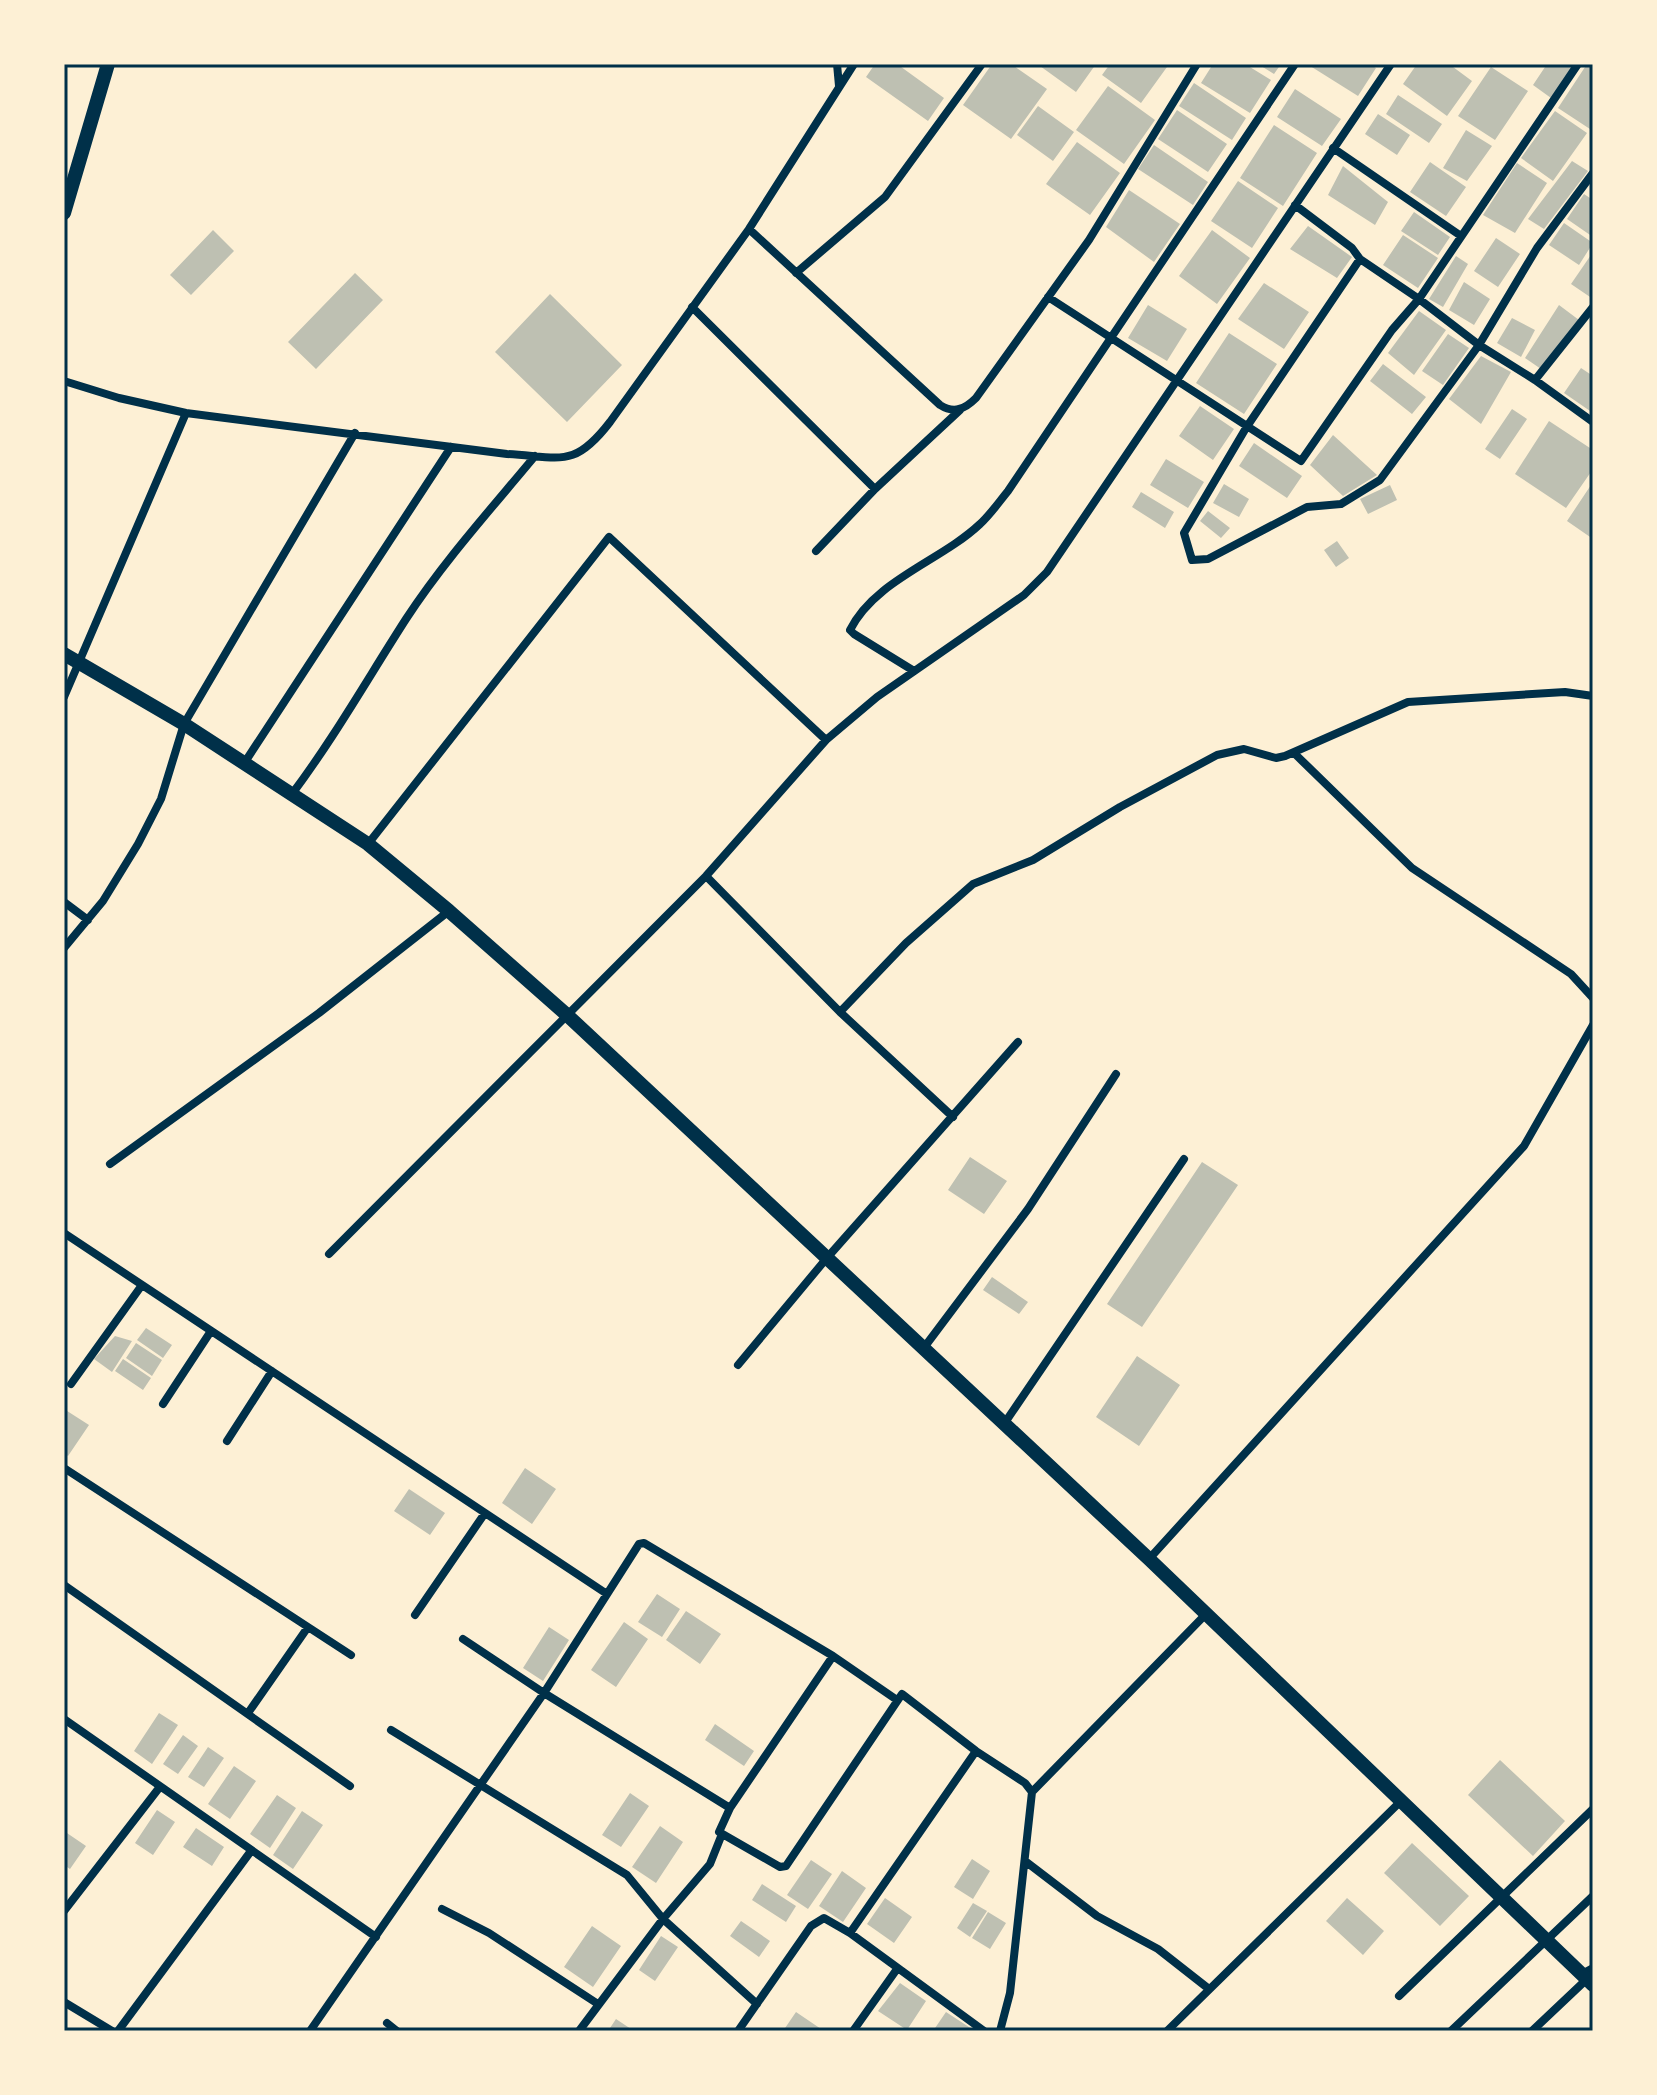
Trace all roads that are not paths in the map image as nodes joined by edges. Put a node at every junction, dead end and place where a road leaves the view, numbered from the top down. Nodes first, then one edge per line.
1 (108, 64) edge
2 (837, 64) edge
3 (854, 64) edge
4 (982, 64) edge
5 (1197, 64) edge
6 (1295, 64) edge
7 (1391, 64) edge
8 (1578, 64) edge
9 (839, 86) junction
10 (1333, 148) junction
11 (1593, 173) edge
12 (1295, 205) junction
13 (64, 213) edge
14 (749, 229) junction
15 (1461, 236) junction
16 (1360, 259) junction
17 (796, 273) junction
18 (1048, 297) junction
19 (1419, 299) junction
20 (692, 307) junction
21 (1593, 307) edge
22 (1110, 339) junction
23 (1479, 345) junction
24 (1177, 379) junction
25 (1535, 380) junction
26 (64, 381) edge
27 (960, 409) junction
28 (186, 413) junction
29 (1593, 422) edge
30 (1246, 428) junction
31 (355, 433) junction
32 (451, 447) junction
33 (535, 456) junction
34 (875, 489) junction
35 (816, 551) dead end
36 (64, 654) edge
37 (80, 663) junction
38 (914, 671) junction
39 (1593, 696) edge
40 (64, 697) edge
41 (184, 724) junction
42 (826, 740) junction
43 (1294, 753) junction
44 (245, 762) junction
45 (292, 794) junction
46 (368, 844) junction
47 (706, 876) junction
48 (64, 902) edge
49 (449, 911) junction
50 (88, 920) junction
51 (64, 948) edge
52 (1593, 998) edge
53 (840, 1012) junction
54 (567, 1015) junction
55 (1593, 1025) edge
56 (1018, 1042) dead end
57 (1116, 1074) dead end
58 (953, 1117) junction
59 (1184, 1159) dead end
60 (110, 1164) dead end
61 (64, 1233) edge
62 (329, 1254) dead end
63 (826, 1259) junction
64 (142, 1285) junction
65 (211, 1331) junction
66 (923, 1349) junction
67 (738, 1365) dead end
68 (272, 1371) junction
69 (71, 1384) dead end
70 (163, 1404) dead end
71 (1004, 1424) junction
72 (227, 1441) dead end
73 (64, 1468) edge
74 (485, 1513) junction
75 (1149, 1559) junction
76 (64, 1585) edge
77 (607, 1594) junction
78 (1206, 1614) junction
79 (415, 1615) dead end
80 (308, 1627) junction
81 (463, 1639) dead end
82 (351, 1655) dead end
83 (833, 1656) junction
84 (544, 1693) junction
85 (897, 1700) junction
86 (248, 1713) junction
87 (64, 1719) edge
88 (391, 1730) dead end
89 (976, 1751) junction
90 (350, 1786) dead end
91 (481, 1786) junction
92 (159, 1788) junction
93 (1032, 1792) junction
94 (1401, 1801) junction
95 (730, 1808) junction
96 (1593, 1809) edge
97 (722, 1834) junction
98 (251, 1851) junction
99 (1025, 1861) junction
100 (1502, 1896) junction
101 (1593, 1896) edge
102 (442, 1909) dead end
103 (64, 1911) edge
104 (663, 1919) junction
105 (850, 1933) junction
106 (376, 1937) junction
107 (1546, 1940) junction
108 (897, 1969) junction
109 (1589, 1977) edge
110 (1209, 1989) junction
111 (1399, 1996) dead end
112 (64, 2002) edge
113 (598, 2004) junction
114 (757, 2004) junction
115 (387, 2023) dead end
116 (115, 2031) edge
117 (310, 2031) edge
118 (397, 2031) edge
119 (579, 2031) edge
120 (738, 2031) edge
121 (853, 2031) edge
122 (984, 2031) edge
123 (1000, 2031) edge
124 (1167, 2031) edge
125 (1451, 2031) edge
126 (1532, 2031) edge

1 - 13 street
2 - 9 street
3 - 9 street
4 - 17 street
5 - 18 street
6 - 22 street
7 - 10 street
8 - 15 street
9 - 14 street
10 - 12 street
10 - 15 street
11 - 23 street
12 - 16 street
12 - 24 street
14 - 17 street
14 - 20 street
15 - 19 street
16 - 19 street
16 - 30 street
17 - 27 street
18 - 22 street
18 - 27 street
19 - 23 street
19 - 30 street
20 - 33 street
20 - 34 street
21 - 25 street
22 - 24 street
22 - 38 street
23 - 25 street
23 - 30 street
24 - 30 street
24 - 38 street
25 - 29 street
26 - 28 street
27 - 34 street
28 - 31 street
28 - 37 street
31 - 32 street
31 - 41 street
32 - 33 street
32 - 44 street
33 - 45 street
34 - 35 street
36 - 37 street
37 - 40 street
37 - 41 street
38 - 42 street
39 - 43 street
41 - 44 street
41 - 50 street
42 - 46 street
42 - 47 street
43 - 52 street
43 - 53 street
44 - 45 street
45 - 46 street
46 - 49 street
47 - 53 street
47 - 54 street
48 - 50 street
49 - 54 street
49 - 60 street
50 - 51 street
53 - 58 street
54 - 62 street
54 - 63 street
55 - 75 street
56 - 58 street
57 - 66 street
58 - 63 street
59 - 71 street
61 - 64 street
63 - 66 street
63 - 67 street
64 - 65 street
64 - 69 street
65 - 68 street
65 - 70 street
66 - 71 street
68 - 72 street
68 - 74 street
71 - 75 street
73 - 80 street
74 - 77 street
74 - 79 street
75 - 78 street
76 - 86 street
77 - 83 street
77 - 84 street
78 - 93 street
78 - 94 street
80 - 82 street
80 - 86 street
81 - 84 street
83 - 85 street
83 - 95 street
84 - 91 street
84 - 95 street
85 - 89 street
85 - 97 street
86 - 90 street
87 - 92 street
88 - 91 street
89 - 93 street
89 - 105 street
91 - 104 street
91 - 106 street
92 - 98 street
92 - 103 street
93 - 99 street
94 - 100 street
94 - 110 street
95 - 97 street
96 - 100 street
97 - 104 street
98 - 106 street
98 - 116 street
99 - 110 street
99 - 123 street
100 - 107 street
100 - 111 street
101 - 107 street
102 - 113 street
104 - 113 street
104 - 114 street
105 - 108 street
105 - 114 street
106 - 117 street
107 - 109 street
107 - 125 street
108 - 121 street
108 - 122 street
109 - 126 street
110 - 124 street
112 - 116 street
113 - 119 street
114 - 120 street
115 - 118 street

